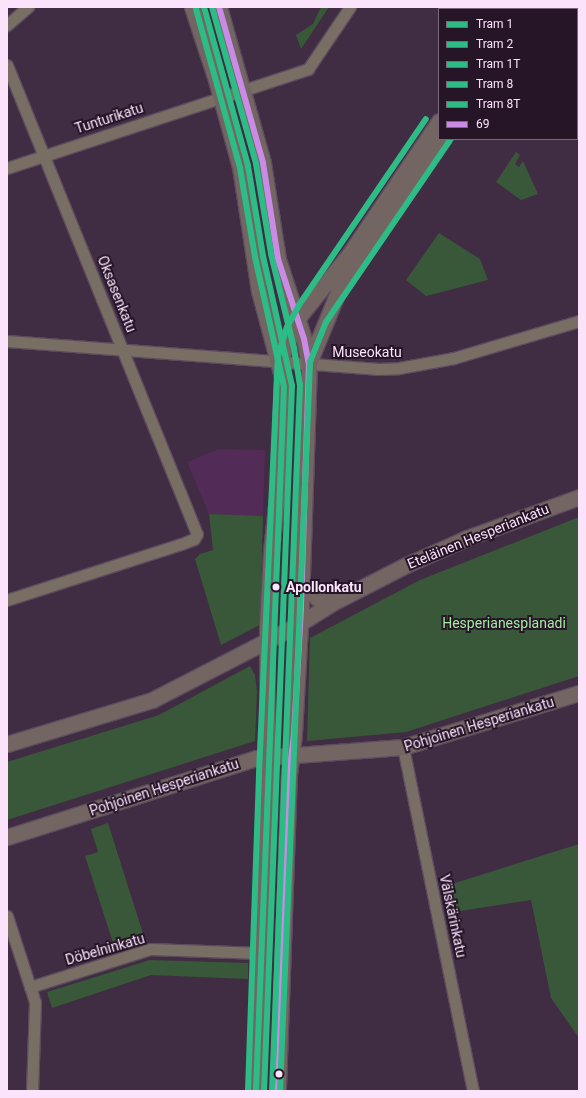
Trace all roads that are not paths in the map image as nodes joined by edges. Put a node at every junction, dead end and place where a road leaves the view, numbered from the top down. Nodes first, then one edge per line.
1 (28, 7) edge
2 (192, 7) edge
3 (219, 7) edge
4 (350, 7) edge
5 (7, 25) edge
6 (7, 65) edge
7 (244, 90) junction
8 (221, 97) junction
9 (438, 122) edge
10 (442, 140) edge
11 (44, 156) junction
12 (7, 168) edge
13 (298, 318) junction
14 (579, 321) edge
15 (7, 341) edge
16 (124, 350) junction
17 (279, 362) junction
18 (309, 364) junction
19 (579, 497) edge
20 (302, 583) junction
21 (7, 598) edge
22 (334, 602) junction
23 (299, 624) junction
24 (268, 639) junction
25 (579, 693) edge
26 (7, 744) edge
27 (403, 747) junction
28 (291, 756) junction
29 (267, 757) junction
30 (7, 837) edge
31 (7, 916) edge
32 (261, 953) junction
33 (30, 987) junction
34 (32, 1091) edge
35 (256, 1091) edge
36 (278, 1091) edge
37 (473, 1091) edge

1 - 5 street
2 - 8 main road
3 - 7 main road
4 - 7 street, Tunturikatu
6 - 11 street, Oksasenkatu
7 - 8 street, Tunturikatu
7 - 13 main road
8 - 11 street, Tunturikatu
8 - 17 main road
9 - 13 main road
10 - 18 main road
11 - 12 street, Tunturikatu
11 - 16 street, Oksasenkatu
13 - 17 main road
13 - 18 main road
14 - 18 street, Museokatu
15 - 16 street, Museokatu
16 - 17 street, Museokatu
16 - 21 street, Oksasenkatu
17 - 18 street, Museokatu
17 - 24 main road
18 - 20 main road
19 - 22 main road, Eteläinen Hesperiankatu
20 - 22 main road
20 - 23 main road
22 - 23 main road, Eteläinen Hesperiankatu
23 - 24 main road, Eteläinen Hesperiankatu
23 - 28 main road
24 - 26 main road, Eteläinen Hesperiankatu
24 - 29 main road
25 - 27 main road, Pohjoinen Hesperiankatu
27 - 28 main road, Pohjoinen Hesperiankatu
27 - 37 street, Välskärinkatu
28 - 29 main road, Pohjoinen Hesperiankatu
28 - 36 main road
29 - 30 main road, Pohjoinen Hesperiankatu
29 - 32 main road
31 - 33 street
32 - 33 street, Döbelninkatu
32 - 35 main road
33 - 34 street

